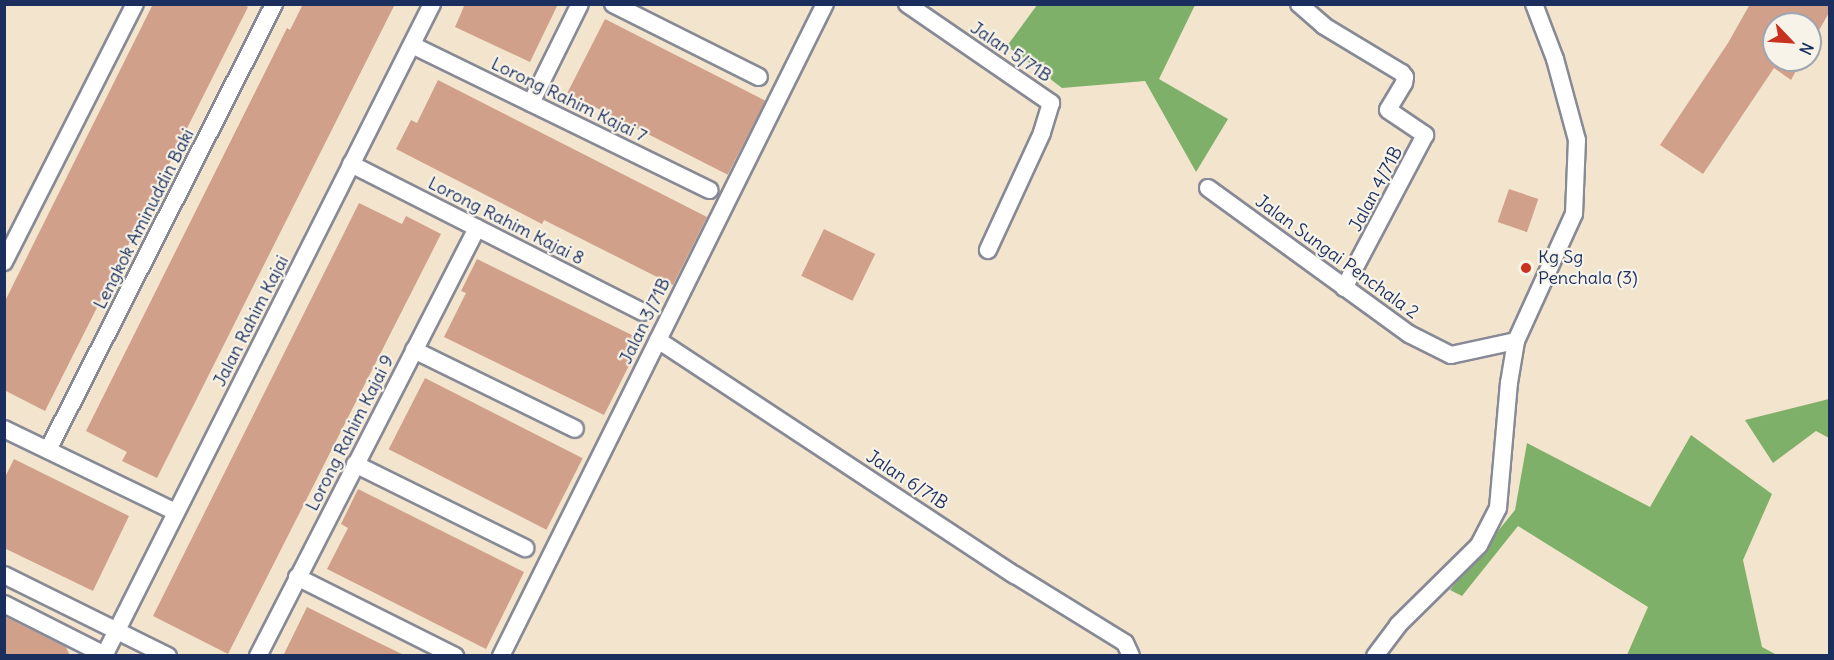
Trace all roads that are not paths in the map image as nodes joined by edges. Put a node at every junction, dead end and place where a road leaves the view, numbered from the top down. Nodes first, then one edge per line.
1 (135, 4) edge
2 (274, 4) edge
3 (432, 4) edge
4 (580, 4) edge
5 (613, 4) edge
6 (825, 4) edge
7 (907, 4) edge
8 (1299, 4) edge
9 (1534, 4) edge
10 (412, 45) junction
11 (759, 77) dead end
12 (531, 104) junction
13 (351, 164) junction
14 (1208, 188) dead end
15 (709, 190) dead end
16 (477, 228) junction
17 (988, 250) dead end
18 (4, 262) edge
19 (1344, 288) junction
20 (642, 312) dead end
21 (658, 340) junction
22 (1516, 341) junction
23 (414, 350) junction
24 (4, 429) edge
25 (575, 429) dead end
26 (48, 450) junction
27 (355, 464) junction
28 (176, 512) junction
29 (525, 548) dead end
30 (4, 575) edge
31 (297, 578) junction
32 (4, 604) edge
33 (117, 629) junction
34 (105, 655) edge
35 (168, 656) edge
36 (258, 656) edge
37 (455, 656) edge
38 (501, 656) edge
39 (1131, 656) edge
40 (1375, 656) edge

1 - 18 street
2 - 26 street, Lengkok Aminuddin Baki
3 - 10 street, Jalan Rahim Kajai
4 - 12 street
5 - 11 street
6 - 21 street, Jalan 3/71B
7 - 17 street, Jalan 5/71B
8 - 19 street, Jalan 4/71B
9 - 22 street
10 - 12 street, Lorong Rahim Kajai 7
10 - 13 street, Jalan Rahim Kajai
12 - 15 street, Lorong Rahim Kajai 7
13 - 16 street, Lorong Rahim Kajai 8
13 - 28 street, Jalan Rahim Kajai
14 - 19 street, Jalan Sungai Penchala 2
16 - 20 street, Lorong Rahim Kajai 8
16 - 23 street, Lorong Rahim Kajai 9
19 - 22 street, Jalan Sungai Penchala 2
21 - 38 street, Jalan 3/71B
21 - 39 street, Jalan 6/71B
22 - 40 street
23 - 25 street
23 - 27 street, Lorong Rahim Kajai 9
24 - 26 street
26 - 28 street
27 - 29 street
27 - 31 street, Lorong Rahim Kajai 9
28 - 33 street, Jalan Rahim Kajai
30 - 33 street
31 - 36 street, Lorong Rahim Kajai 9
31 - 37 street
32 - 34 street
33 - 34 street, Jalan Rahim Kajai
33 - 35 street

